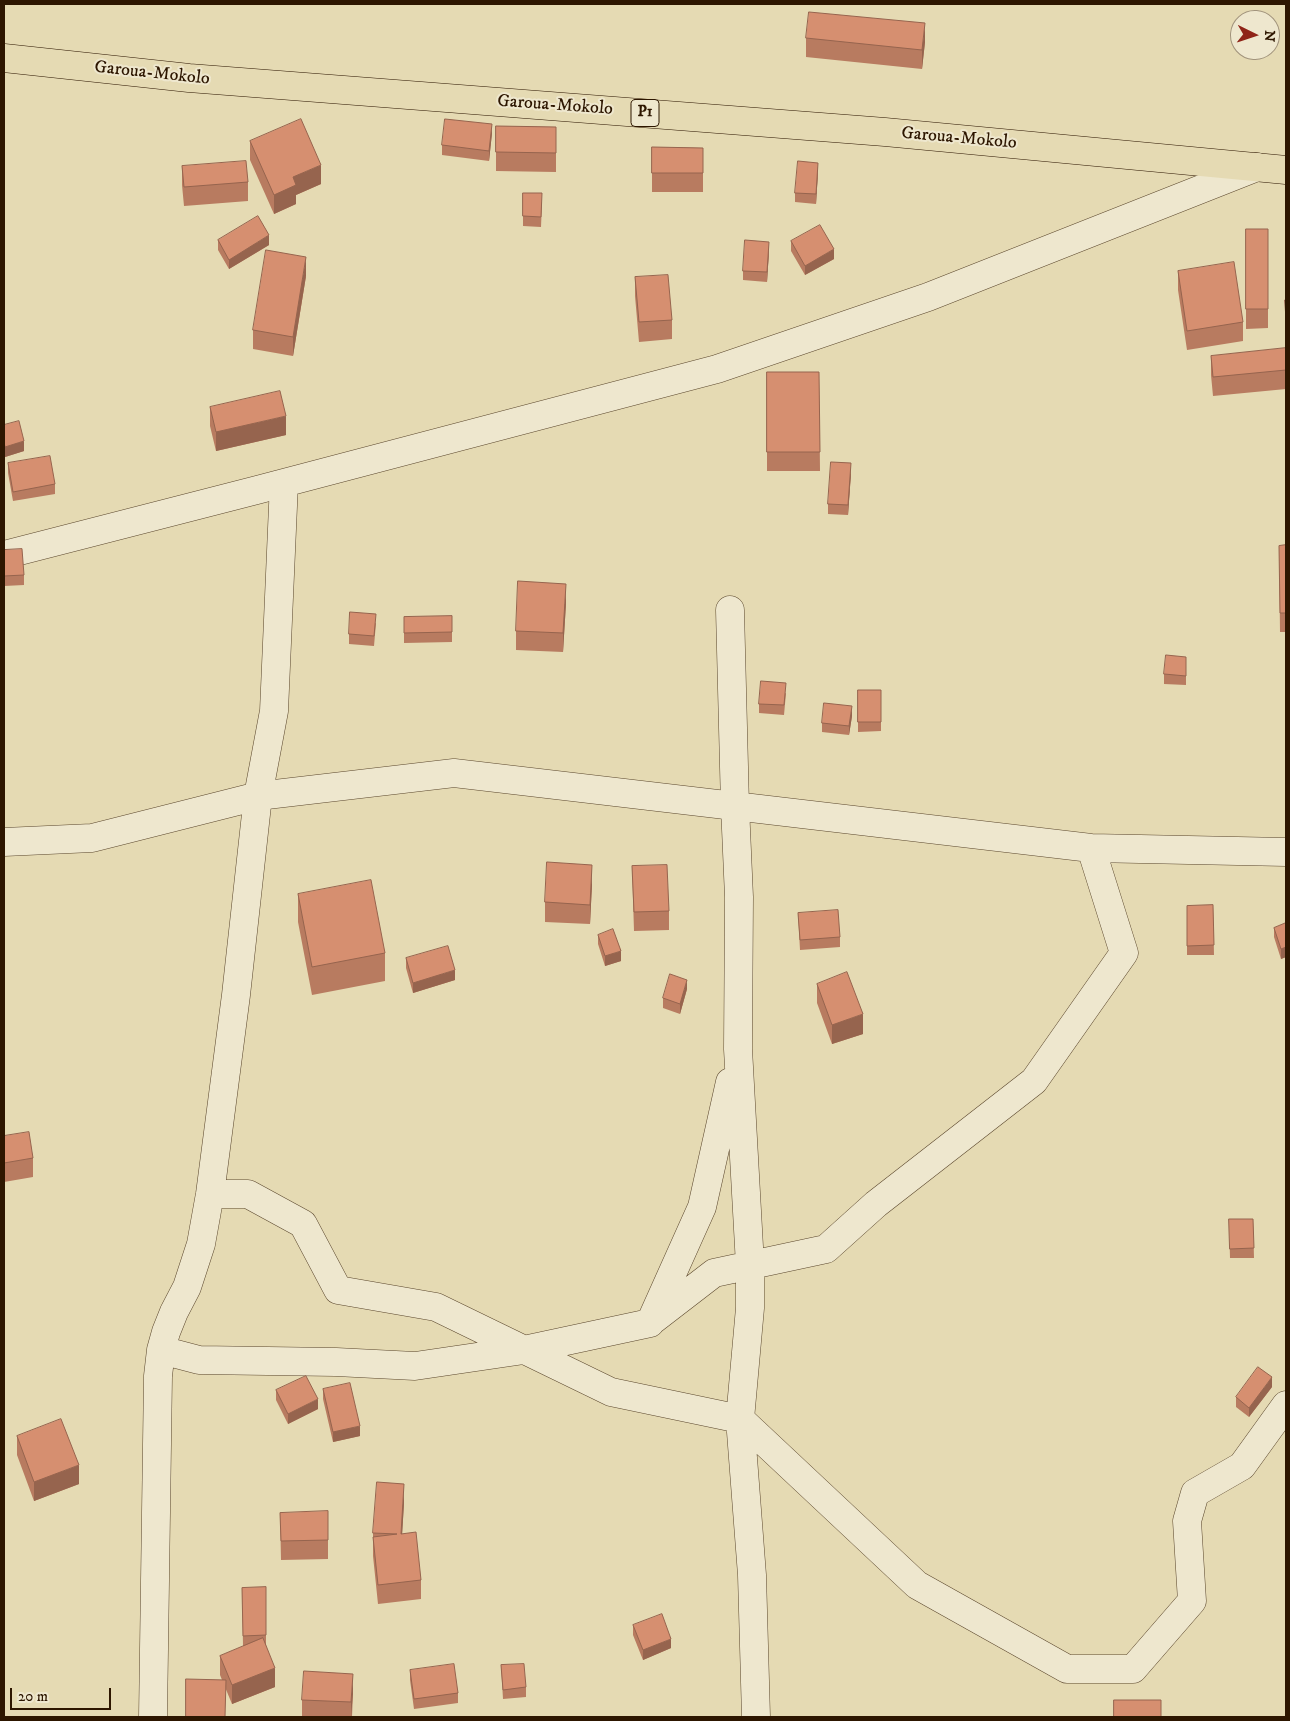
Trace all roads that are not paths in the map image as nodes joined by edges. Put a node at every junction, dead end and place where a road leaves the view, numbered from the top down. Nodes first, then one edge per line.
1 (4, 58) edge
2 (1257, 167) junction
3 (1286, 170) edge
4 (284, 483) junction
5 (4, 555) edge
6 (730, 610) dead end
7 (258, 796) junction
8 (735, 806) junction
9 (4, 842) edge
10 (1091, 848) junction
11 (1286, 852) edge
12 (738, 1049) junction
13 (210, 1194) junction
14 (750, 1265) junction
15 (650, 1323) junction
16 (161, 1350) junction
17 (524, 1350) junction
18 (1286, 1405) edge
19 (740, 1419) junction
20 (153, 1717) edge
21 (756, 1717) edge

1 - 2 main road, Garoua-Mokolo / P1
2 - 3 main road, Garoua-Mokolo / P1
2 - 4 street
4 - 5 street
4 - 7 street
6 - 8 street
7 - 8 street
7 - 9 street
7 - 13 street
8 - 10 street
8 - 12 street
10 - 11 street
10 - 14 street
12 - 14 street
12 - 15 street
13 - 16 street
13 - 17 street
14 - 15 street
14 - 19 street
15 - 17 street
16 - 17 street
16 - 20 street
17 - 19 street
18 - 19 street
19 - 21 street

